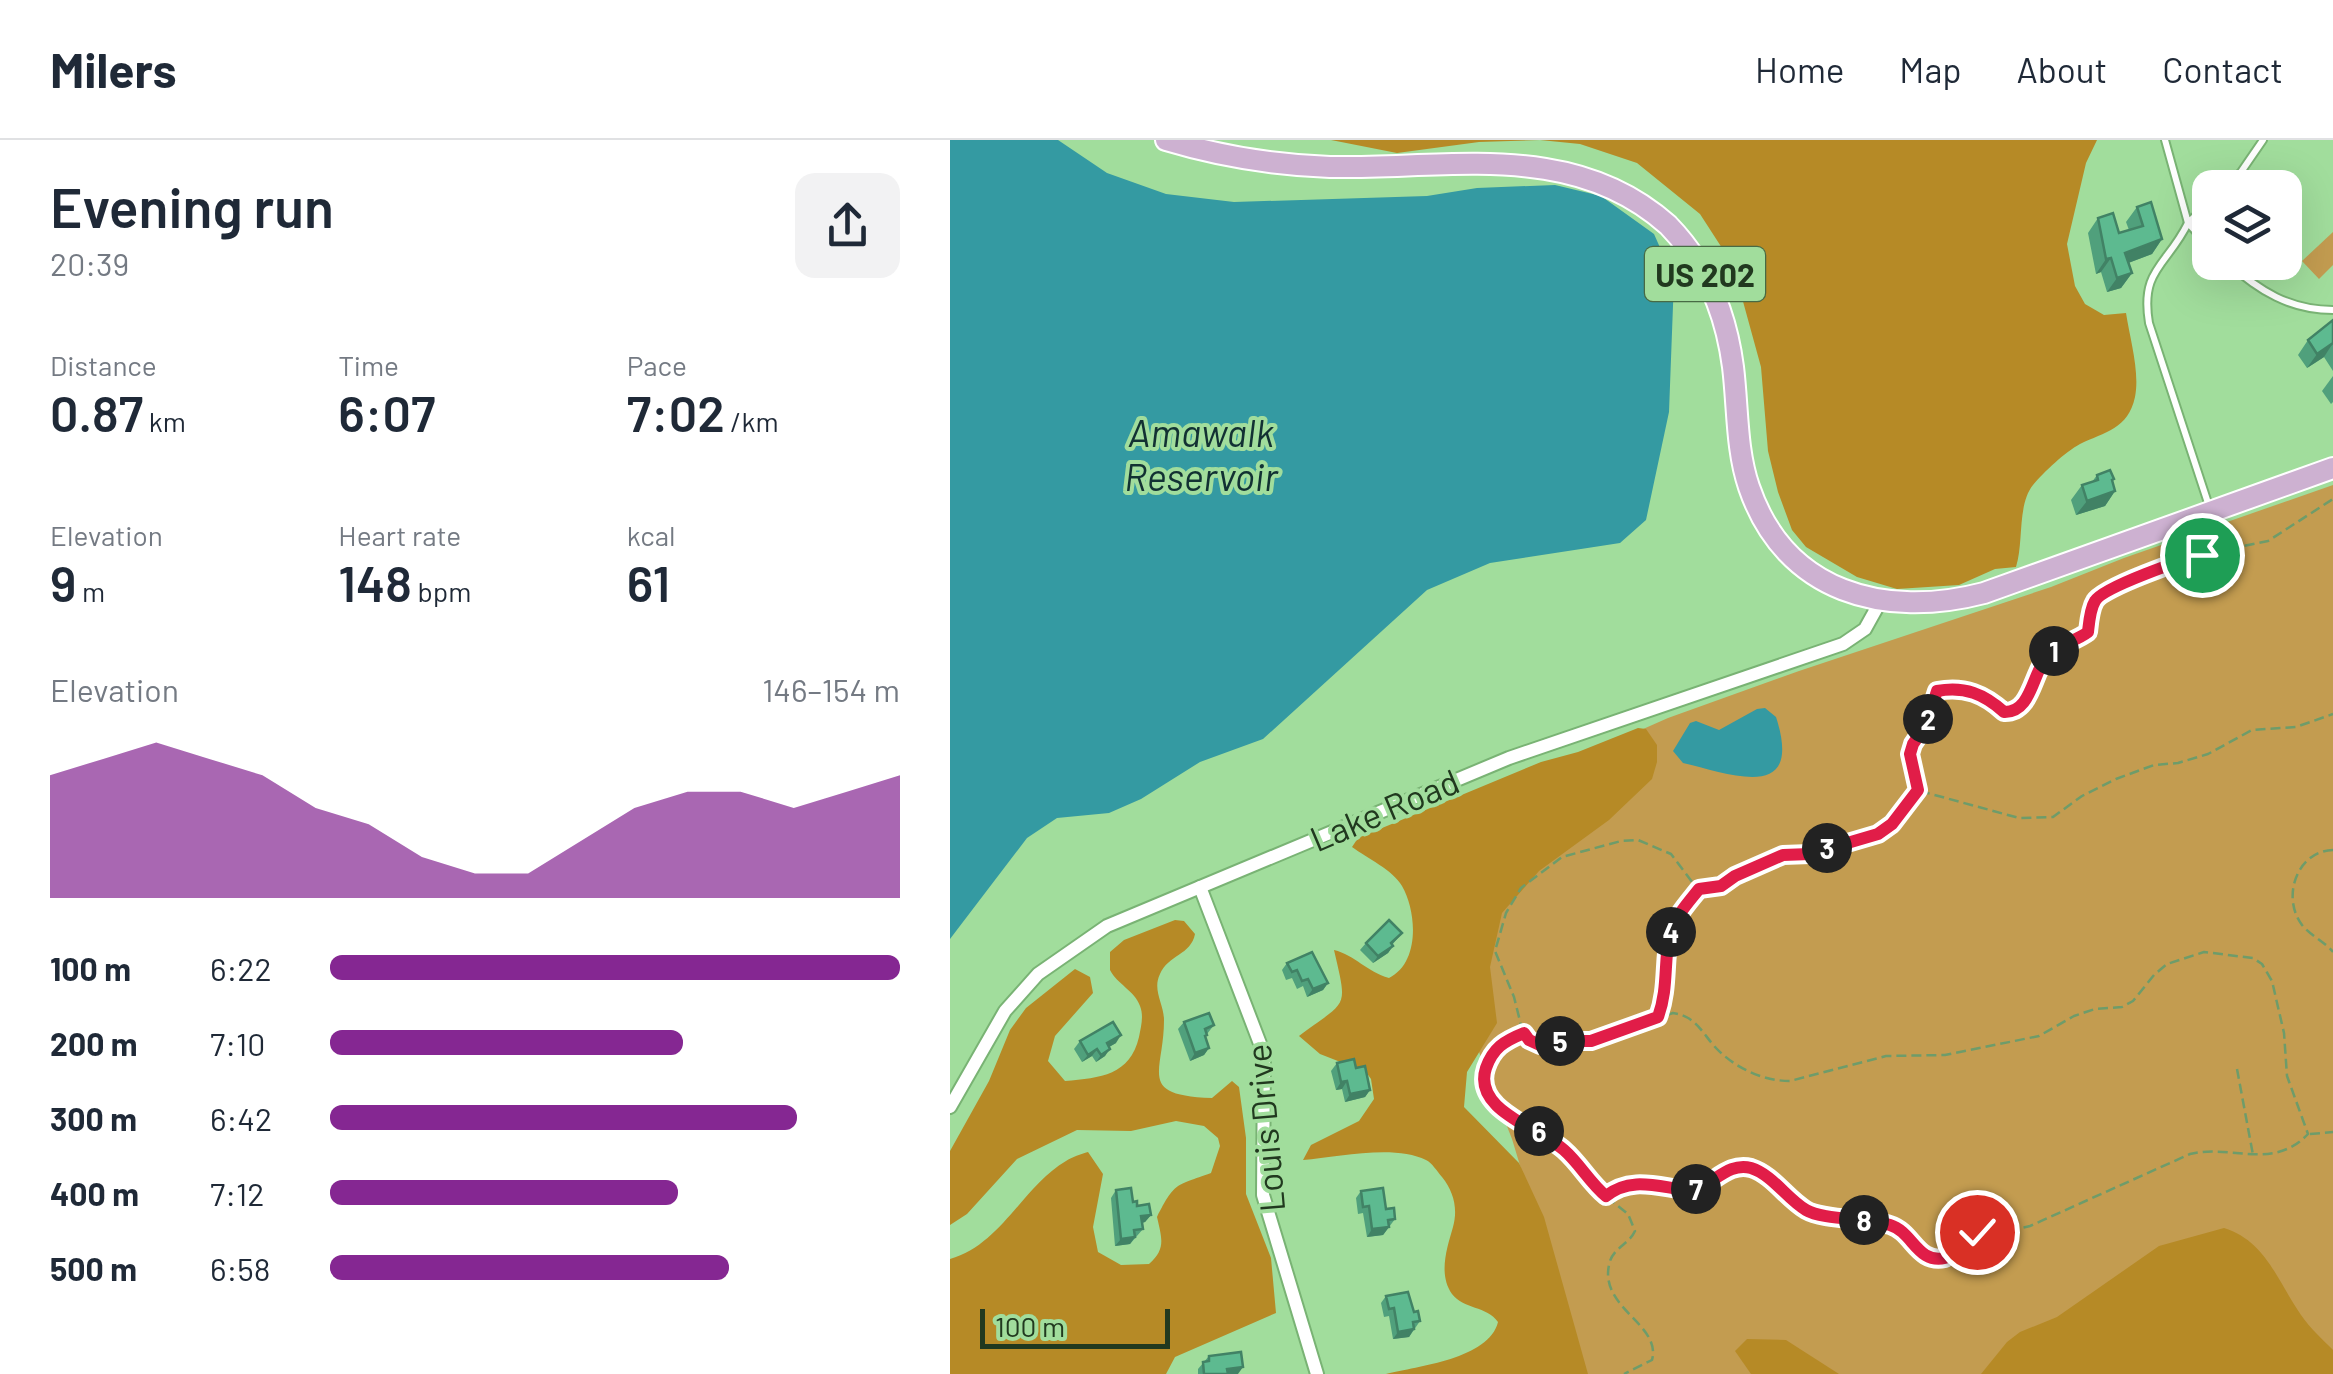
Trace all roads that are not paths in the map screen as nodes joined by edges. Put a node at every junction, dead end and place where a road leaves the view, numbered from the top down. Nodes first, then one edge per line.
1 (1166, 140) edge
2 (2164, 140) edge
3 (2264, 140) edge
4 (2242, 170) edge
5 (2192, 219) edge
6 (2188, 223) junction
7 (2192, 227) edge
8 (2248, 280) edge
9 (2333, 310) edge
10 (2333, 468) edge
11 (2211, 512) junction
12 (1880, 602) junction
13 (1200, 887) junction
14 (950, 1107) edge
15 (1317, 1374) edge

1 - 12 main road, US 202
2 - 6 lane
3 - 4 lane
5 - 6 lane
6 - 7 lane
6 - 11 lane
8 - 9 lane
10 - 11 main road, US 202
11 - 12 main road, US 202
12 - 13 street, Lake Road
13 - 14 street, Lake Road
13 - 15 street, Louis Drive

